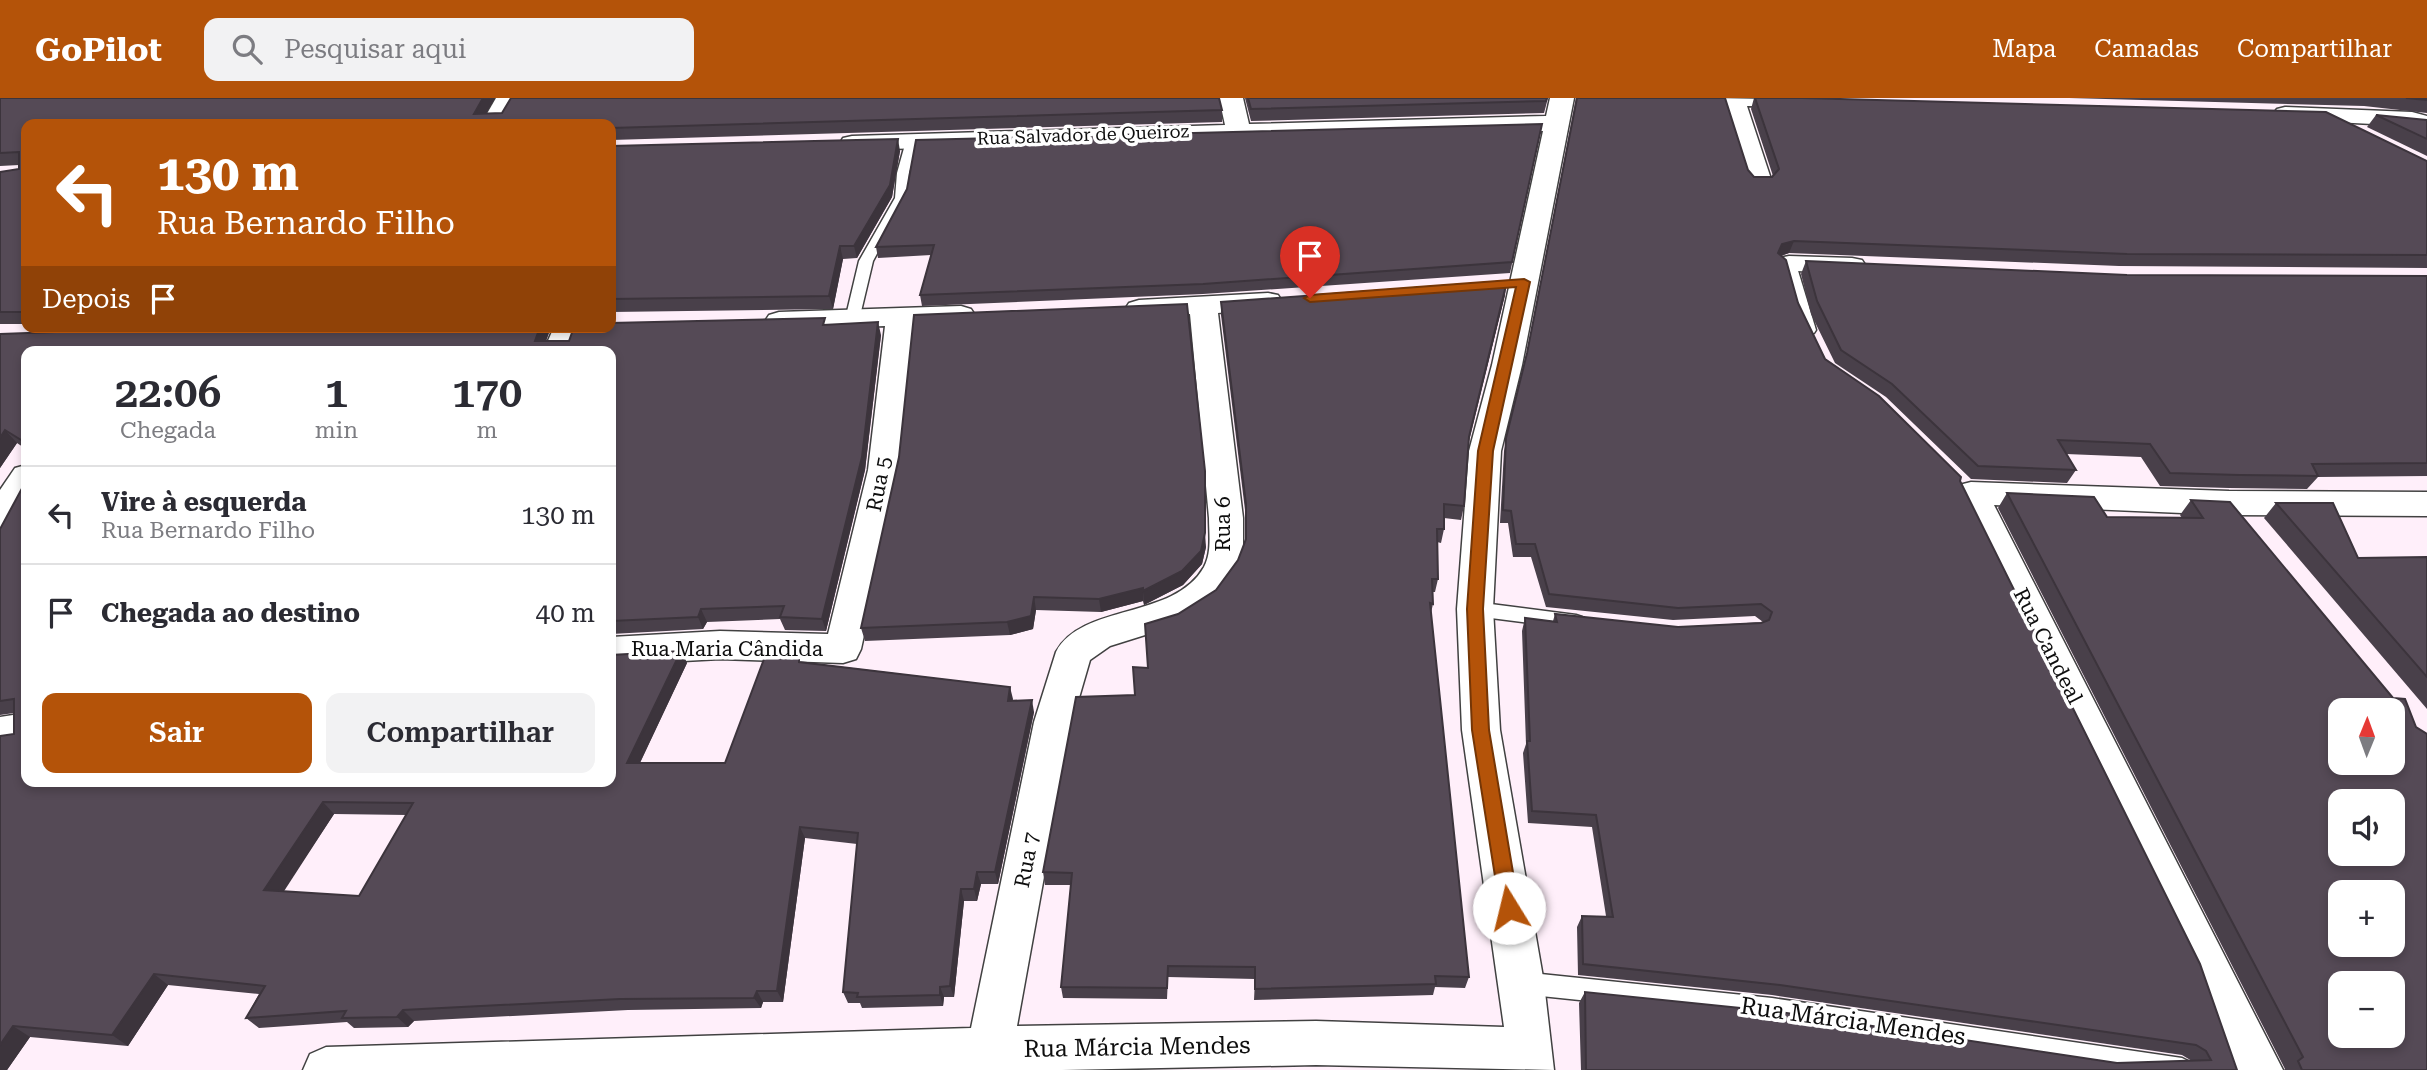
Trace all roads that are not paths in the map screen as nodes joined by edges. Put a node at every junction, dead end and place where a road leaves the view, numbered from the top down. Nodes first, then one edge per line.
1 (508, 98) edge
2 (1231, 98) edge
3 (1725, 98) edge
4 (1733, 99) edge
5 (1828, 101) edge
6 (1559, 110) edge
7 (2263, 113) edge
8 (2317, 115) junction
9 (496, 119) edge
10 (2419, 121) edge
11 (1238, 130) junction
12 (912, 141) junction
13 (831, 144) edge
14 (1759, 182) edge
15 (1789, 264) joint
16 (1875, 267) edge
17 (1301, 299) edge
18 (1203, 306) junction
19 (1107, 310) edge
20 (983, 314) edge
21 (900, 318) junction
22 (852, 320) junction
23 (758, 322) edge
24 (1816, 347) edge
25 (21, 484) edge
26 (2229, 503) junction
27 (2427, 504) edge
28 (0, 516) edge
29 (2255, 534) edge
30 (1475, 609) junction
31 (1600, 624) edge
32 (843, 649) joint
33 (616, 651) edge
34 (1074, 652) joint
35 (21, 730) edge
36 (0, 733) edge
37 (1522, 983) junction
38 (988, 1060) edge
39 (1530, 1060) edge
40 (326, 1070) edge
41 (2182, 1070) edge
42 (2260, 1070) edge

1 - 9 street
2 - 11 street
3 - 4 street
4 - 5 street
4 - 14 street
6 - 11 street, Rua Salvador de Queiroz
6 - 30 street
7 - 8 street
8 - 10 street
8 - 10 street
11 - 12 street, Rua Salvador de Queiroz
12 - 13 street, Rua Salvador de Queiroz
12 - 22 lane
15 - 16 street
15 - 24 lane
17 - 18 street
18 - 19 street
18 - 34 street, Rua 6
20 - 21 street
21 - 22 street
21 - 32 street, Rua 5
22 - 23 street
25 - 28 street
26 - 27 street
26 - 29 street
26 - 42 street, Rua Candeal
30 - 31 lane
30 - 37 street
32 - 33 street, Rua Maria Cândida
34 - 38 street, Rua 7
35 - 36 street
37 - 39 street
37 - 41 lane, Rua Márcia Mendes
38 - 39 street, Rua Márcia Mendes
38 - 40 street, Rua Márcia Mendes

